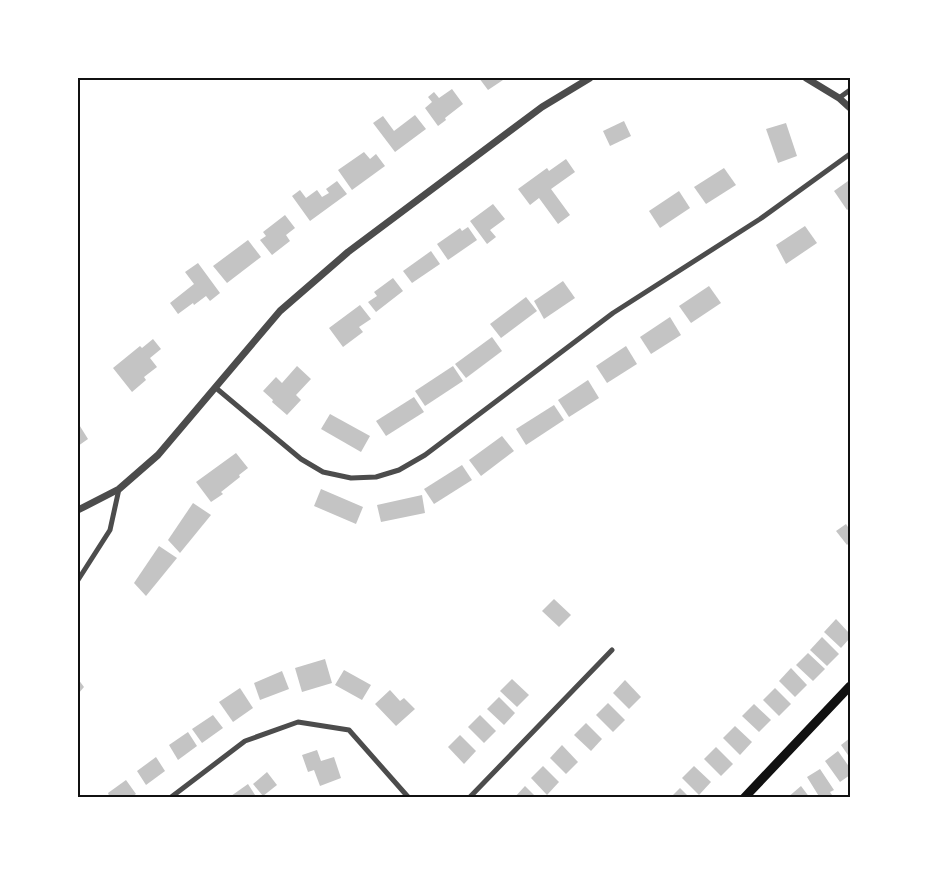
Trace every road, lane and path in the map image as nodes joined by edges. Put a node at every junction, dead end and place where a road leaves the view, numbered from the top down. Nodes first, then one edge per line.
1 (590, 78) edge
2 (806, 78) edge
3 (850, 90) edge
4 (839, 98) junction
5 (850, 108) edge
6 (850, 154) edge
7 (216, 388) junction
8 (119, 489) junction
9 (78, 510) edge
10 (78, 580) edge
11 (612, 650) dead end
12 (850, 686) edge
13 (170, 798) edge
14 (408, 798) edge
15 (469, 798) edge
16 (744, 798) edge

1 - 7 street
2 - 4 street
3 - 4 street
4 - 5 street
6 - 7 street
7 - 8 street
8 - 9 street
8 - 10 street
11 - 15 street
12 - 16 main road
13 - 14 street

